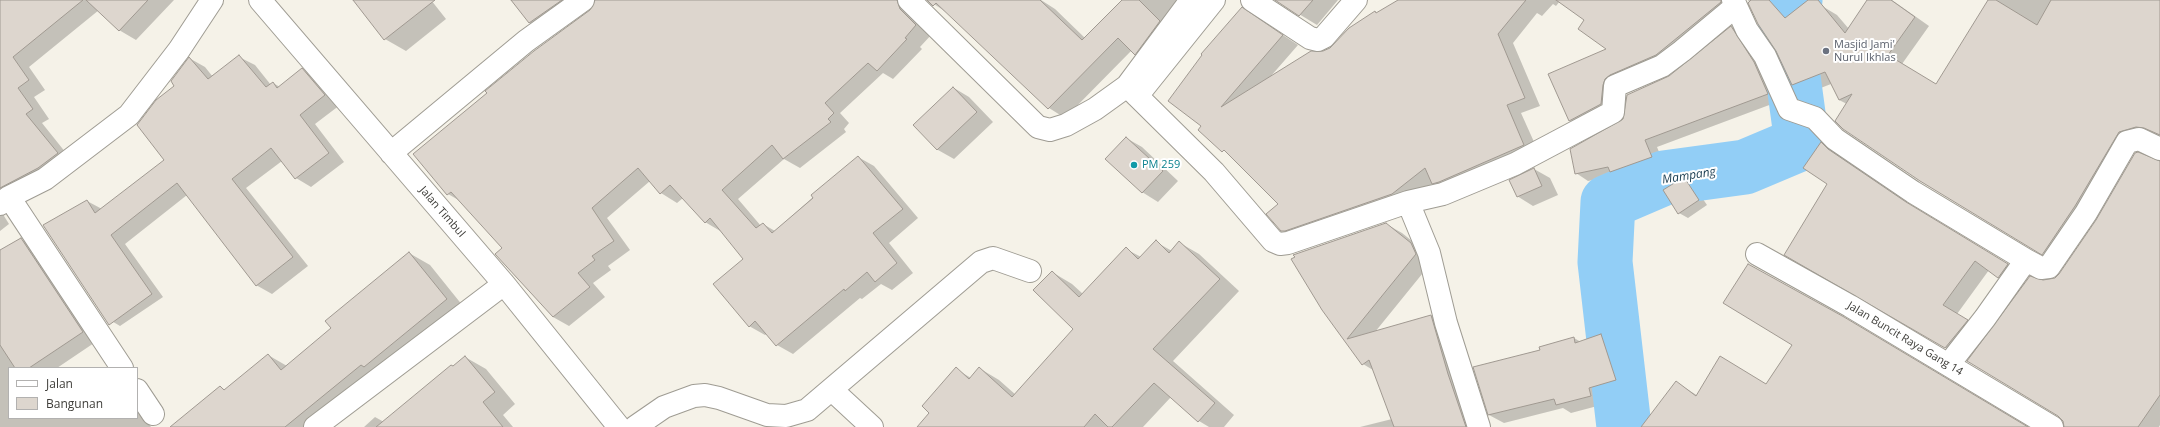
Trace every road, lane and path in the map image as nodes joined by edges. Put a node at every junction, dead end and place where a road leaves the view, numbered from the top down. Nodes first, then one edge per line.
1 (212, 0) edge
2 (260, 0) edge
3 (583, 0) edge
4 (909, 0) edge
5 (1191, 0) edge
6 (1214, 0) edge
7 (1252, 0) edge
8 (1356, 0) edge
9 (1735, 3) edge
10 (1132, 91) junction
11 (2160, 149) edge
12 (391, 153) junction
13 (5, 201) edge
14 (1408, 202) junction
15 (1756, 254) dead end
16 (2026, 260) junction
17 (1030, 271) dead end
18 (504, 284) junction
19 (1949, 364) junction
20 (121, 367) edge
21 (832, 390) junction
22 (138, 392) edge
23 (153, 414) dead end
24 (315, 427) edge
25 (619, 427) edge
26 (636, 427) edge
27 (872, 427) edge
28 (1479, 427) edge
29 (2052, 427) edge

1 - 13 street
2 - 12 street, Jalan Timbul
3 - 12 street
4 - 10 street
5 - 10 street
6 - 10 street
7 - 8 street
9 - 14 street
9 - 16 street
10 - 14 street
11 - 16 street
12 - 18 street, Jalan Timbul
13 - 20 street
14 - 28 street
15 - 19 street, Jalan Buncit Raya Gang 14
16 - 19 street
17 - 21 street
18 - 24 street
18 - 25 street, Jalan Timbul
19 - 29 street, Jalan Buncit Raya Gang 14
21 - 26 street
21 - 27 street
22 - 23 street

